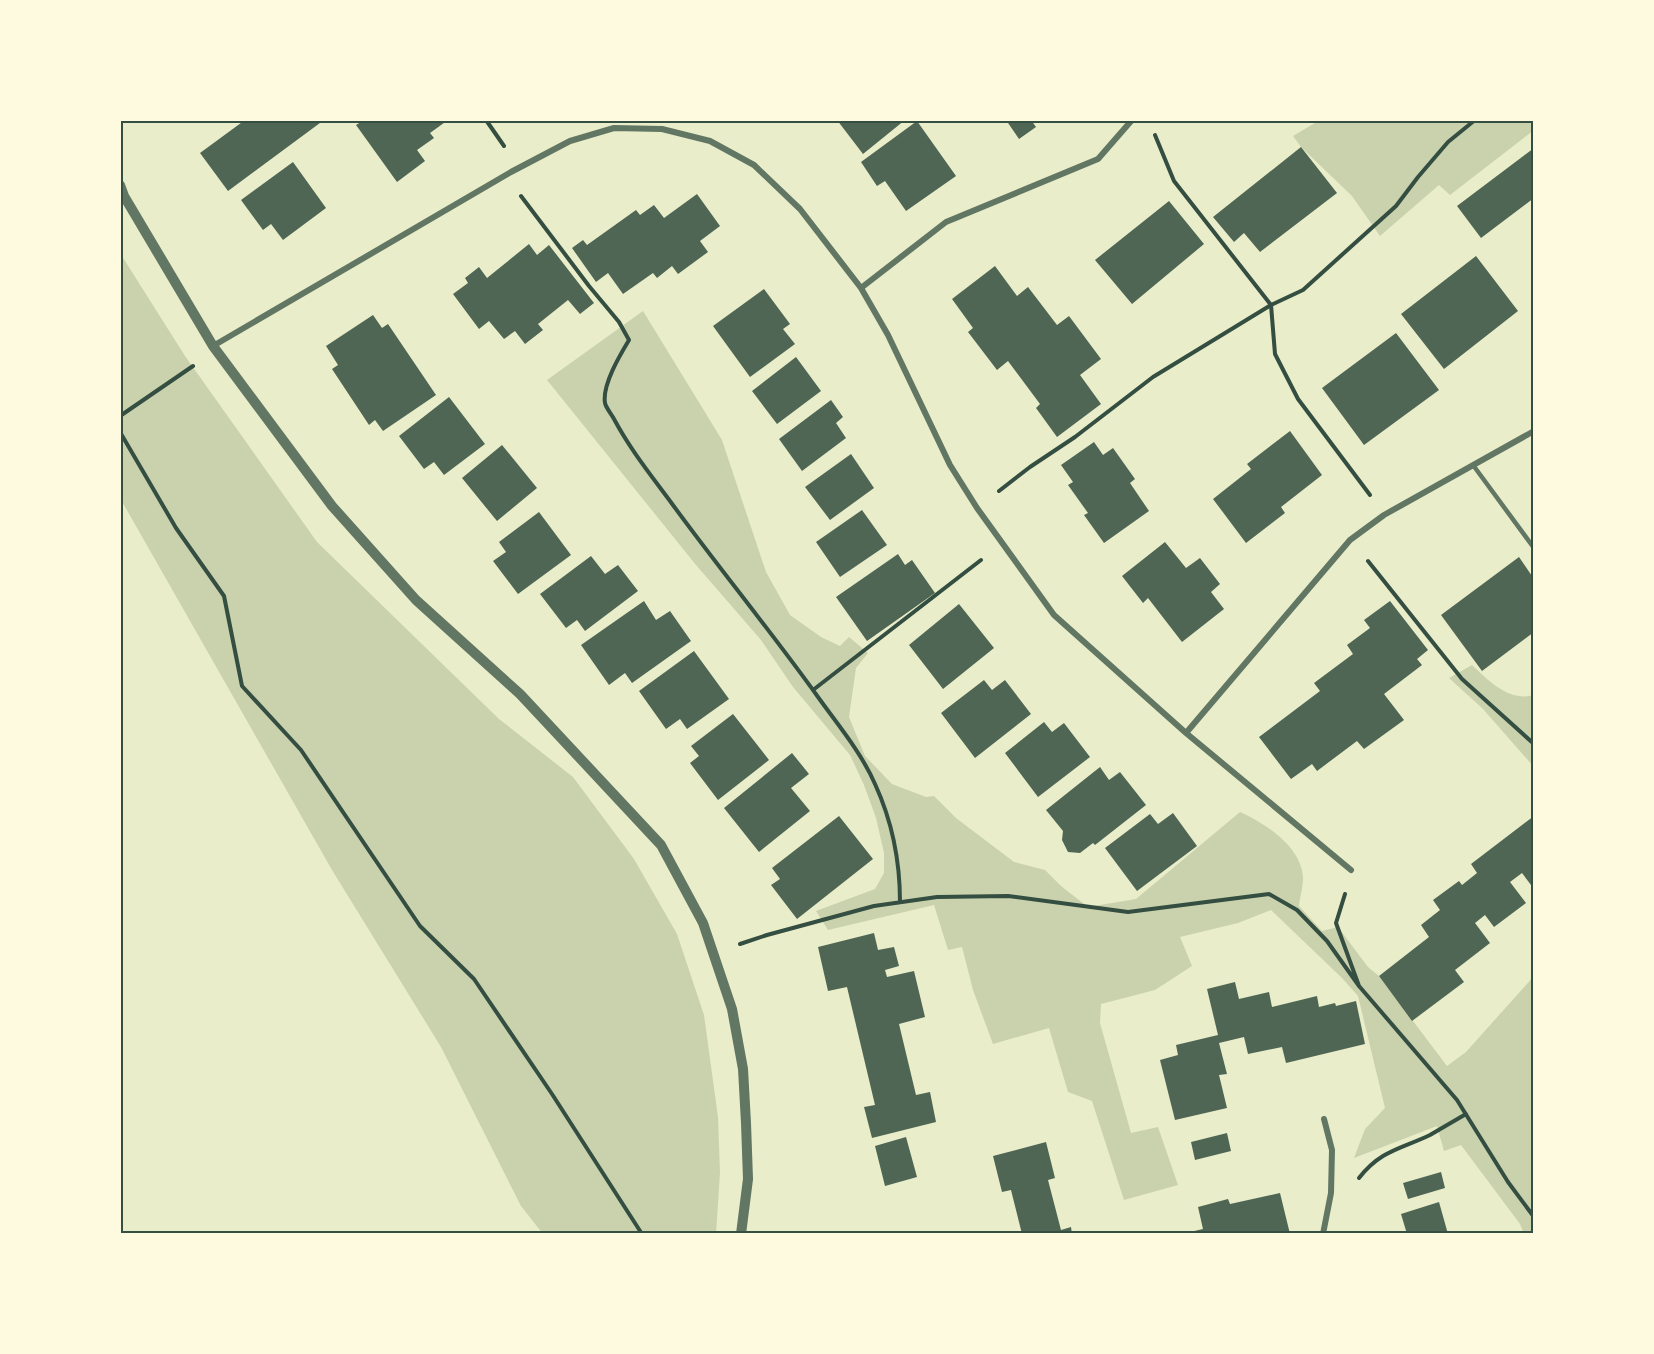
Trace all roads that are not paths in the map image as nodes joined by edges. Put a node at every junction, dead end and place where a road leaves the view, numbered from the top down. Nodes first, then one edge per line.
1 (1132, 120) edge
2 (120, 186) edge
3 (861, 288) junction
4 (214, 348) junction
5 (1534, 431) edge
6 (1473, 465) junction
7 (1534, 548) edge
8 (1186, 733) junction
9 (1351, 870) road end
10 (1324, 1119) dead end
11 (741, 1234) edge
12 (1323, 1234) edge

1 - 3 street
2 - 4 street
3 - 4 street
3 - 8 street
4 - 11 street
5 - 6 street
6 - 7 lane
6 - 8 street
8 - 9 street
10 - 12 street

